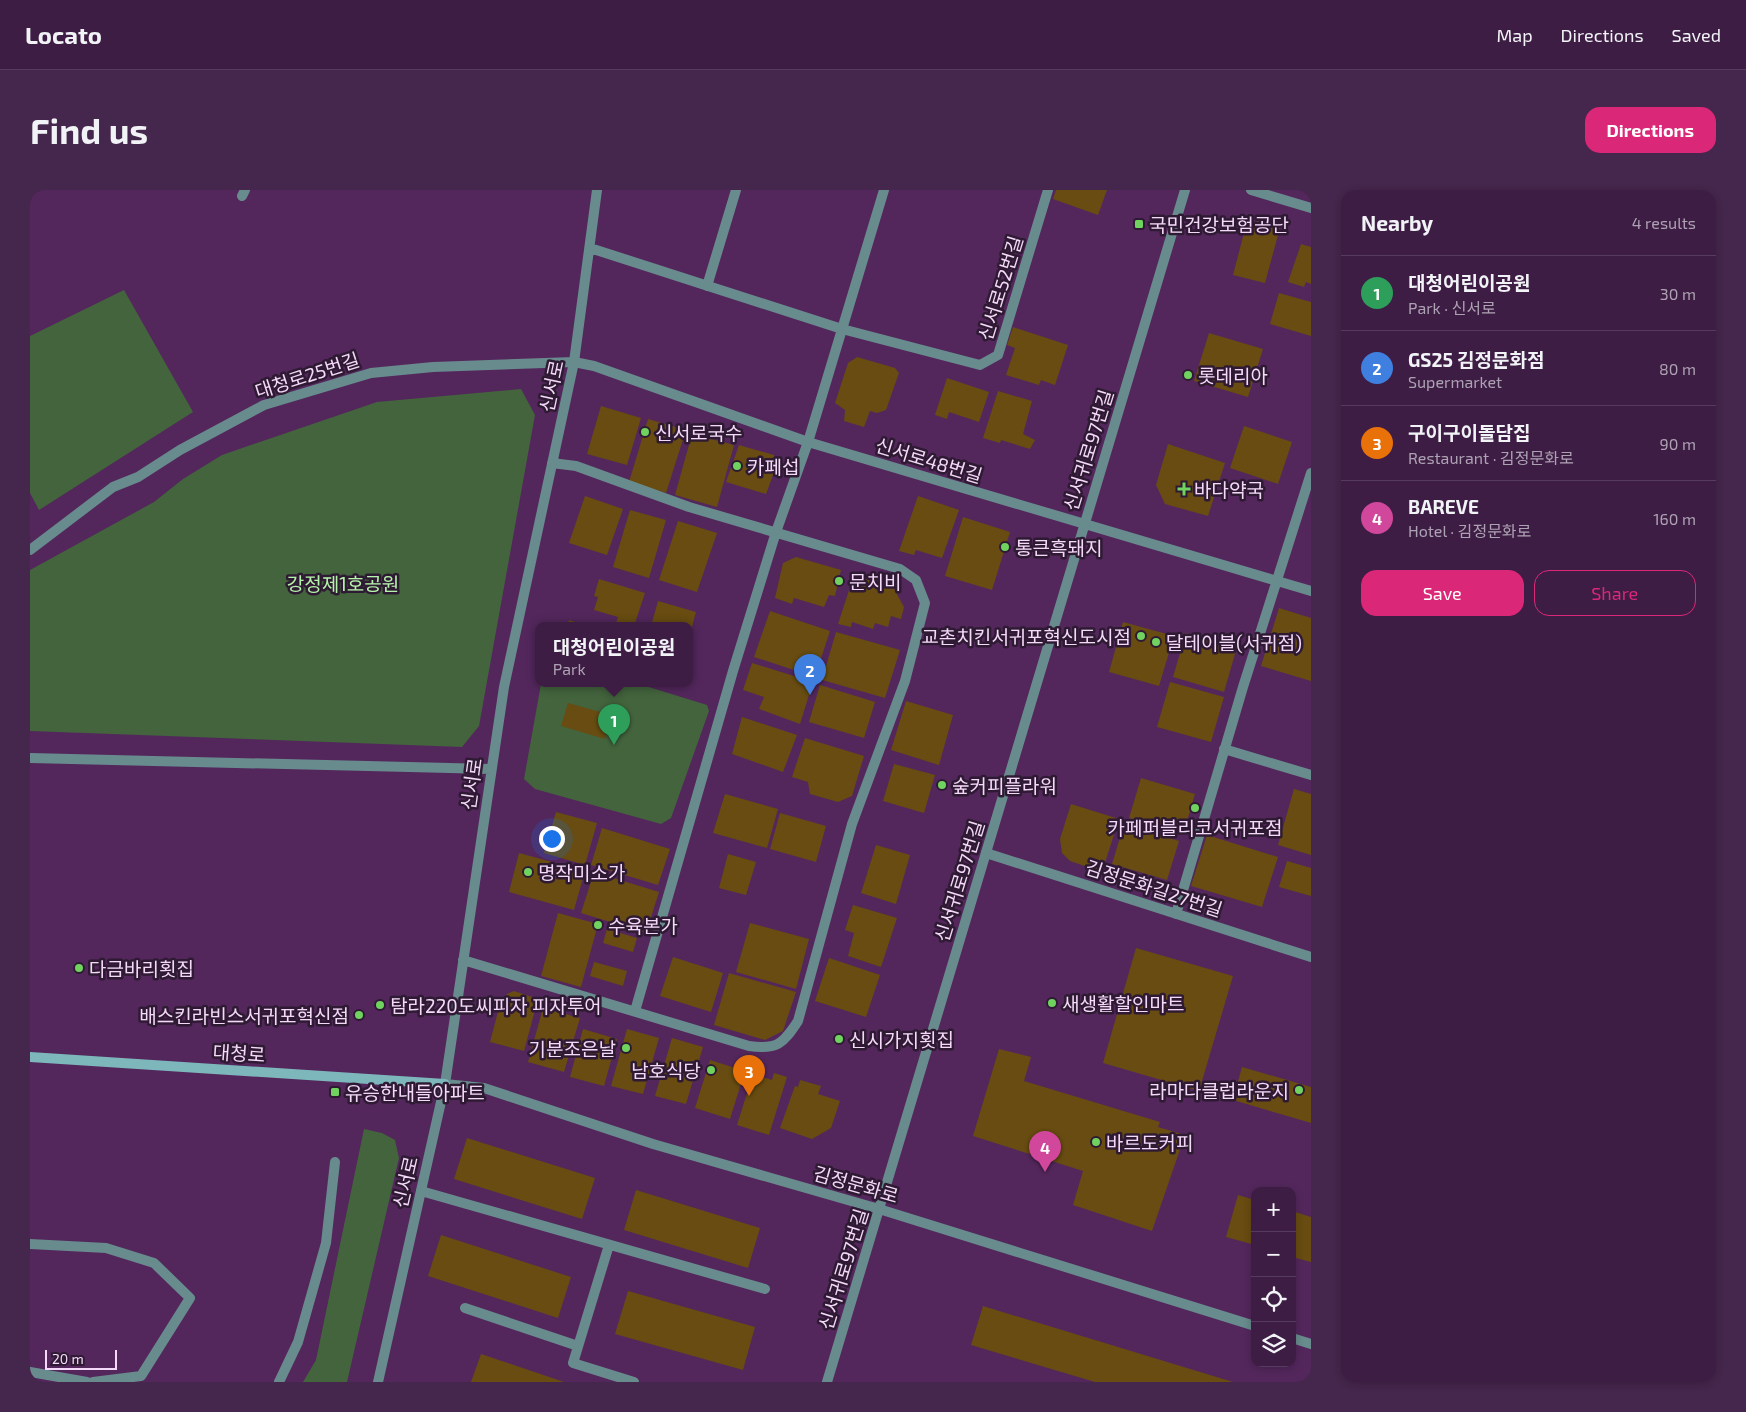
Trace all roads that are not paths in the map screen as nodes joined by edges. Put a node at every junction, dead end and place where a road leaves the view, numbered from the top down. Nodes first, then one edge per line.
1 (597, 190) edge
2 (736, 190) edge
3 (884, 190) edge
4 (1048, 190) edge
5 (1185, 190) edge
6 (1250, 190) edge
7 (1311, 208) edge
8 (590, 248) junction
9 (707, 286) junction
10 (842, 329) junction
11 (574, 362) junction
12 (808, 442) junction
13 (552, 463) junction
14 (1311, 473) edge
15 (1084, 524) junction
16 (776, 532) junction
17 (30, 550) edge
18 (1277, 581) junction
19 (1311, 591) edge
20 (1224, 749) junction
21 (30, 758) edge
22 (491, 769) junction
23 (1311, 775) edge
24 (986, 853) junction
25 (1176, 914) junction
26 (1311, 957) edge
27 (463, 960) junction
28 (635, 1011) junction
29 (30, 1057) edge
30 (446, 1084) junction
31 (335, 1162) dead end
32 (421, 1191) junction
33 (879, 1209) junction
34 (30, 1244) edge
35 (609, 1245) junction
36 (765, 1290) dead end
37 (465, 1308) dead end
38 (1251, 1325) edge
39 (1296, 1339) edge
40 (1311, 1344) edge
41 (578, 1346) junction
42 (30, 1372) edge
43 (87, 1382) edge
44 (93, 1382) edge
45 (278, 1382) edge
46 (378, 1382) edge
47 (634, 1382) edge
48 (827, 1382) edge

1 - 8 street, 신서로
2 - 9 street
3 - 10 street
4 - 10 street, 신서로52번길
5 - 15 street, 신서귀로97번길
6 - 7 street
8 - 9 street, 신서로52번길
8 - 11 street, 신서로
9 - 10 street, 신서로52번길
10 - 12 street
11 - 12 street, 신서로48번길
11 - 13 street, 신서로
11 - 17 street, 대청로25번길
12 - 15 street, 신서로48번길
12 - 16 street
13 - 16 street
13 - 22 street, 신서로
14 - 18 street
15 - 18 street, 신서로48번길
15 - 24 street, 신서귀로97번길
16 - 28 street
16 - 28 street
18 - 19 street, 신서로48번길
18 - 20 street
20 - 23 street
20 - 25 street
21 - 22 street
22 - 27 street, 신서로
24 - 25 street, 김정문화길27번길
24 - 33 street, 신서귀로97번길
25 - 26 street, 김정문화길27번길
27 - 28 street
27 - 30 street, 신서로
29 - 30 main road, 대청로
30 - 32 street, 신서로
30 - 33 street, 김정문화로
31 - 45 street
32 - 35 street
32 - 46 street, 신서로
33 - 38 street, 김정문화로
33 - 48 street, 신서귀로97번길
34 - 44 street
35 - 36 street
35 - 41 street
37 - 41 street
39 - 40 street
41 - 47 street
42 - 43 street

